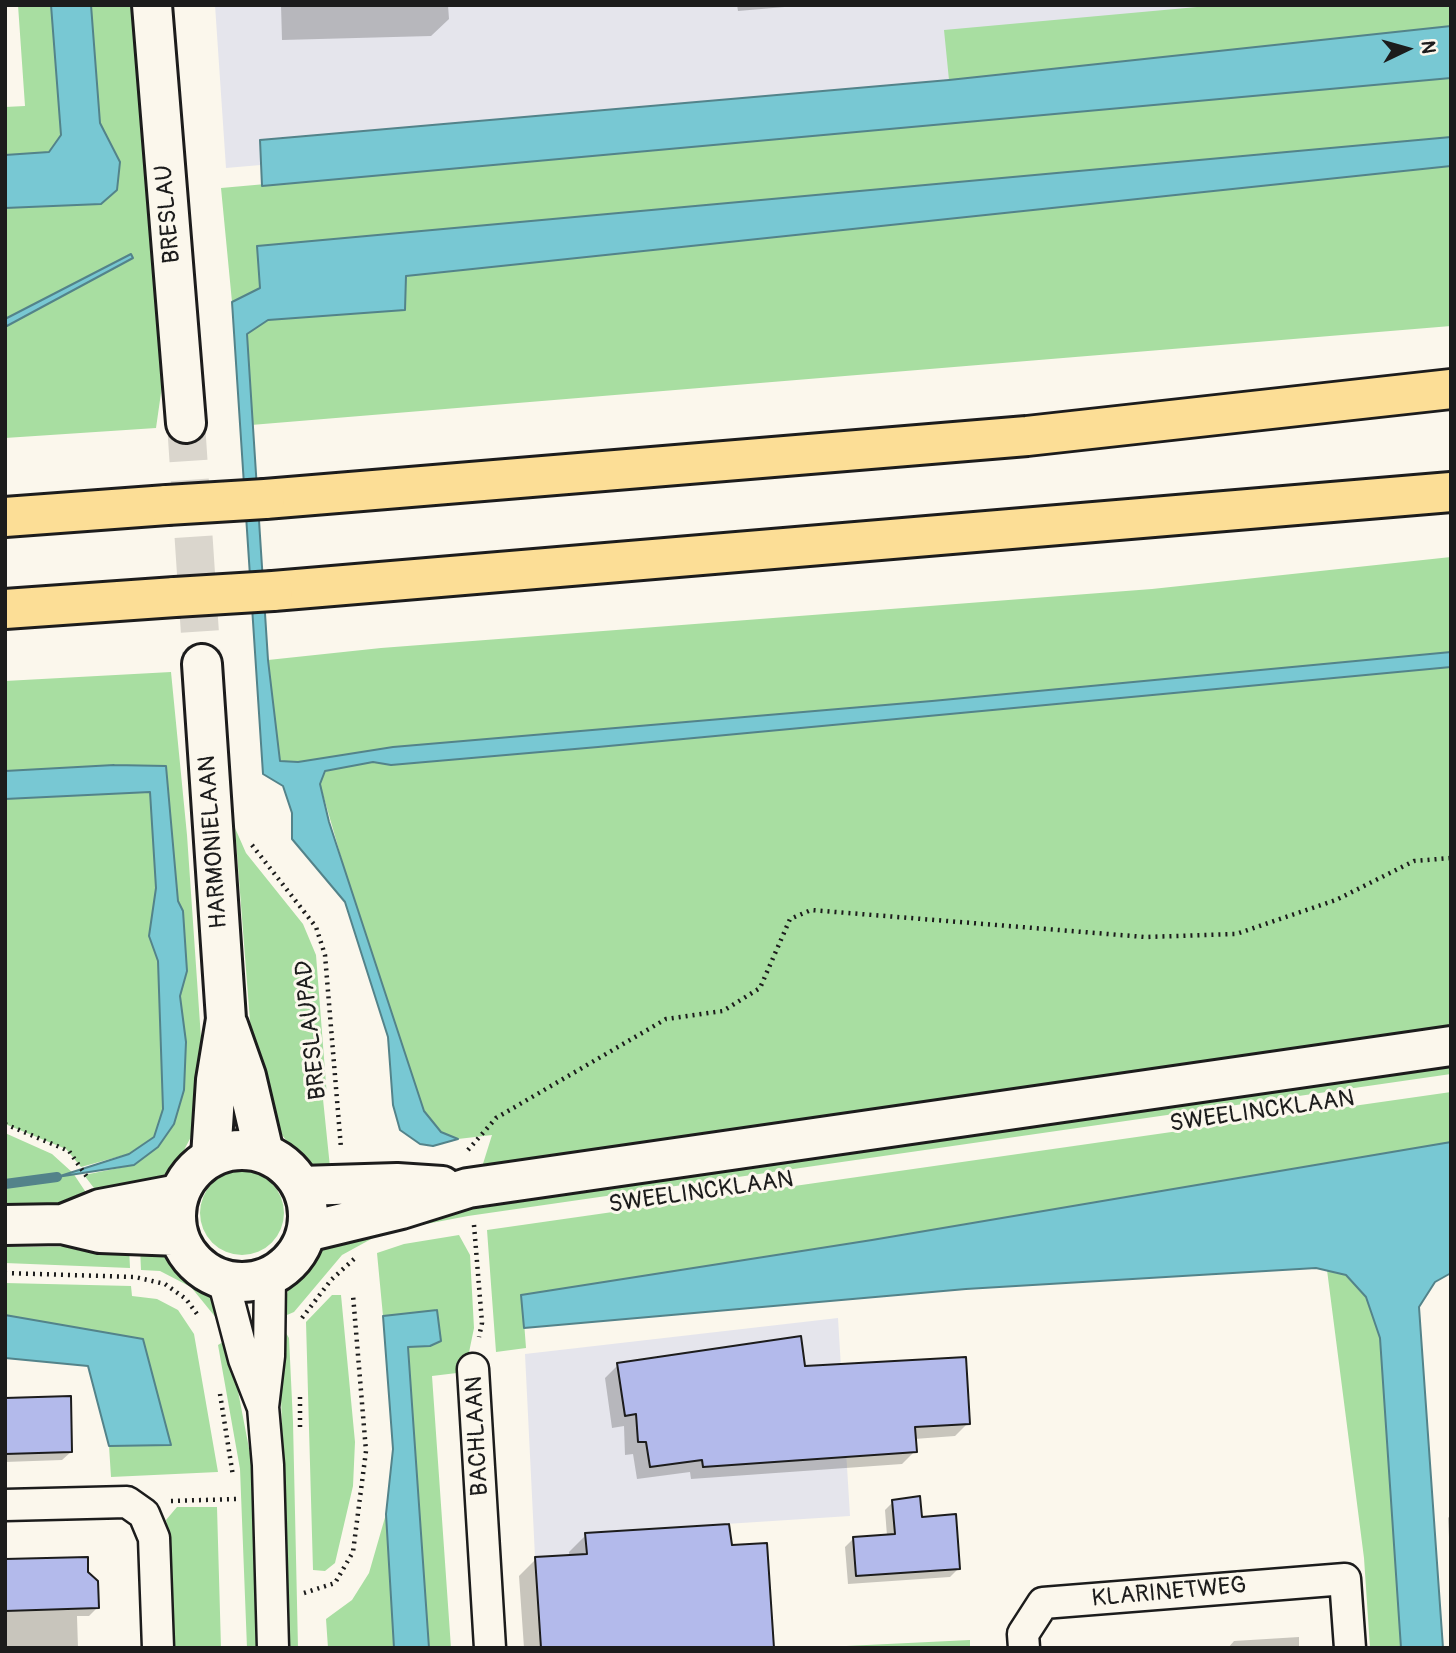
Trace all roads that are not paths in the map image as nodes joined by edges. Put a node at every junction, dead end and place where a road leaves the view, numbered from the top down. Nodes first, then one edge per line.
1 (152, 5) edge
2 (1451, 388) edge
3 (186, 424) tunnel mouth
4 (1451, 492) edge
5 (5, 517) edge
6 (5, 609) edge
7 (202, 664) tunnel mouth
8 (226, 1019) junction
9 (1451, 1046) edge
10 (264, 1153) junction
11 (211, 1157) junction
12 (301, 1186) junction
13 (468, 1188) junction
14 (179, 1194) junction
15 (62, 1224) junction
16 (5, 1225) edge
17 (306, 1232) junction
18 (179, 1236) junction
19 (270, 1276) junction
20 (223, 1279) junction
21 (473, 1369) road end
22 (263, 1408) junction
23 (5, 1505) edge
24 (158, 1648) edge
25 (273, 1648) edge
26 (490, 1648) edge
27 (1024, 1648) edge
28 (1350, 1648) edge

1 - 3 main road, BRESLAU
2 - 5 highway, bridge
4 - 6 highway, bridge
7 - 8 main road, HARMONIELAAN
8 - 10 main road, HARMONIELAAN
8 - 11 main road, HARMONIELAAN
9 - 13 main road, SWEELINCKLAAN
10 - 11 main road
10 - 12 main road
11 - 14 main road
12 - 13 main road, SWEELINCKLAAN
12 - 17 main road
13 - 17 main road, SWEELINCKLAAN
14 - 15 main road
14 - 18 main road
15 - 16 main road
15 - 18 main road
17 - 19 main road
18 - 20 main road
19 - 20 main road
19 - 22 street
20 - 22 street
21 - 26 street, BACHLAAN
22 - 25 street
23 - 24 street
27 - 28 street, KLARINETWEG

